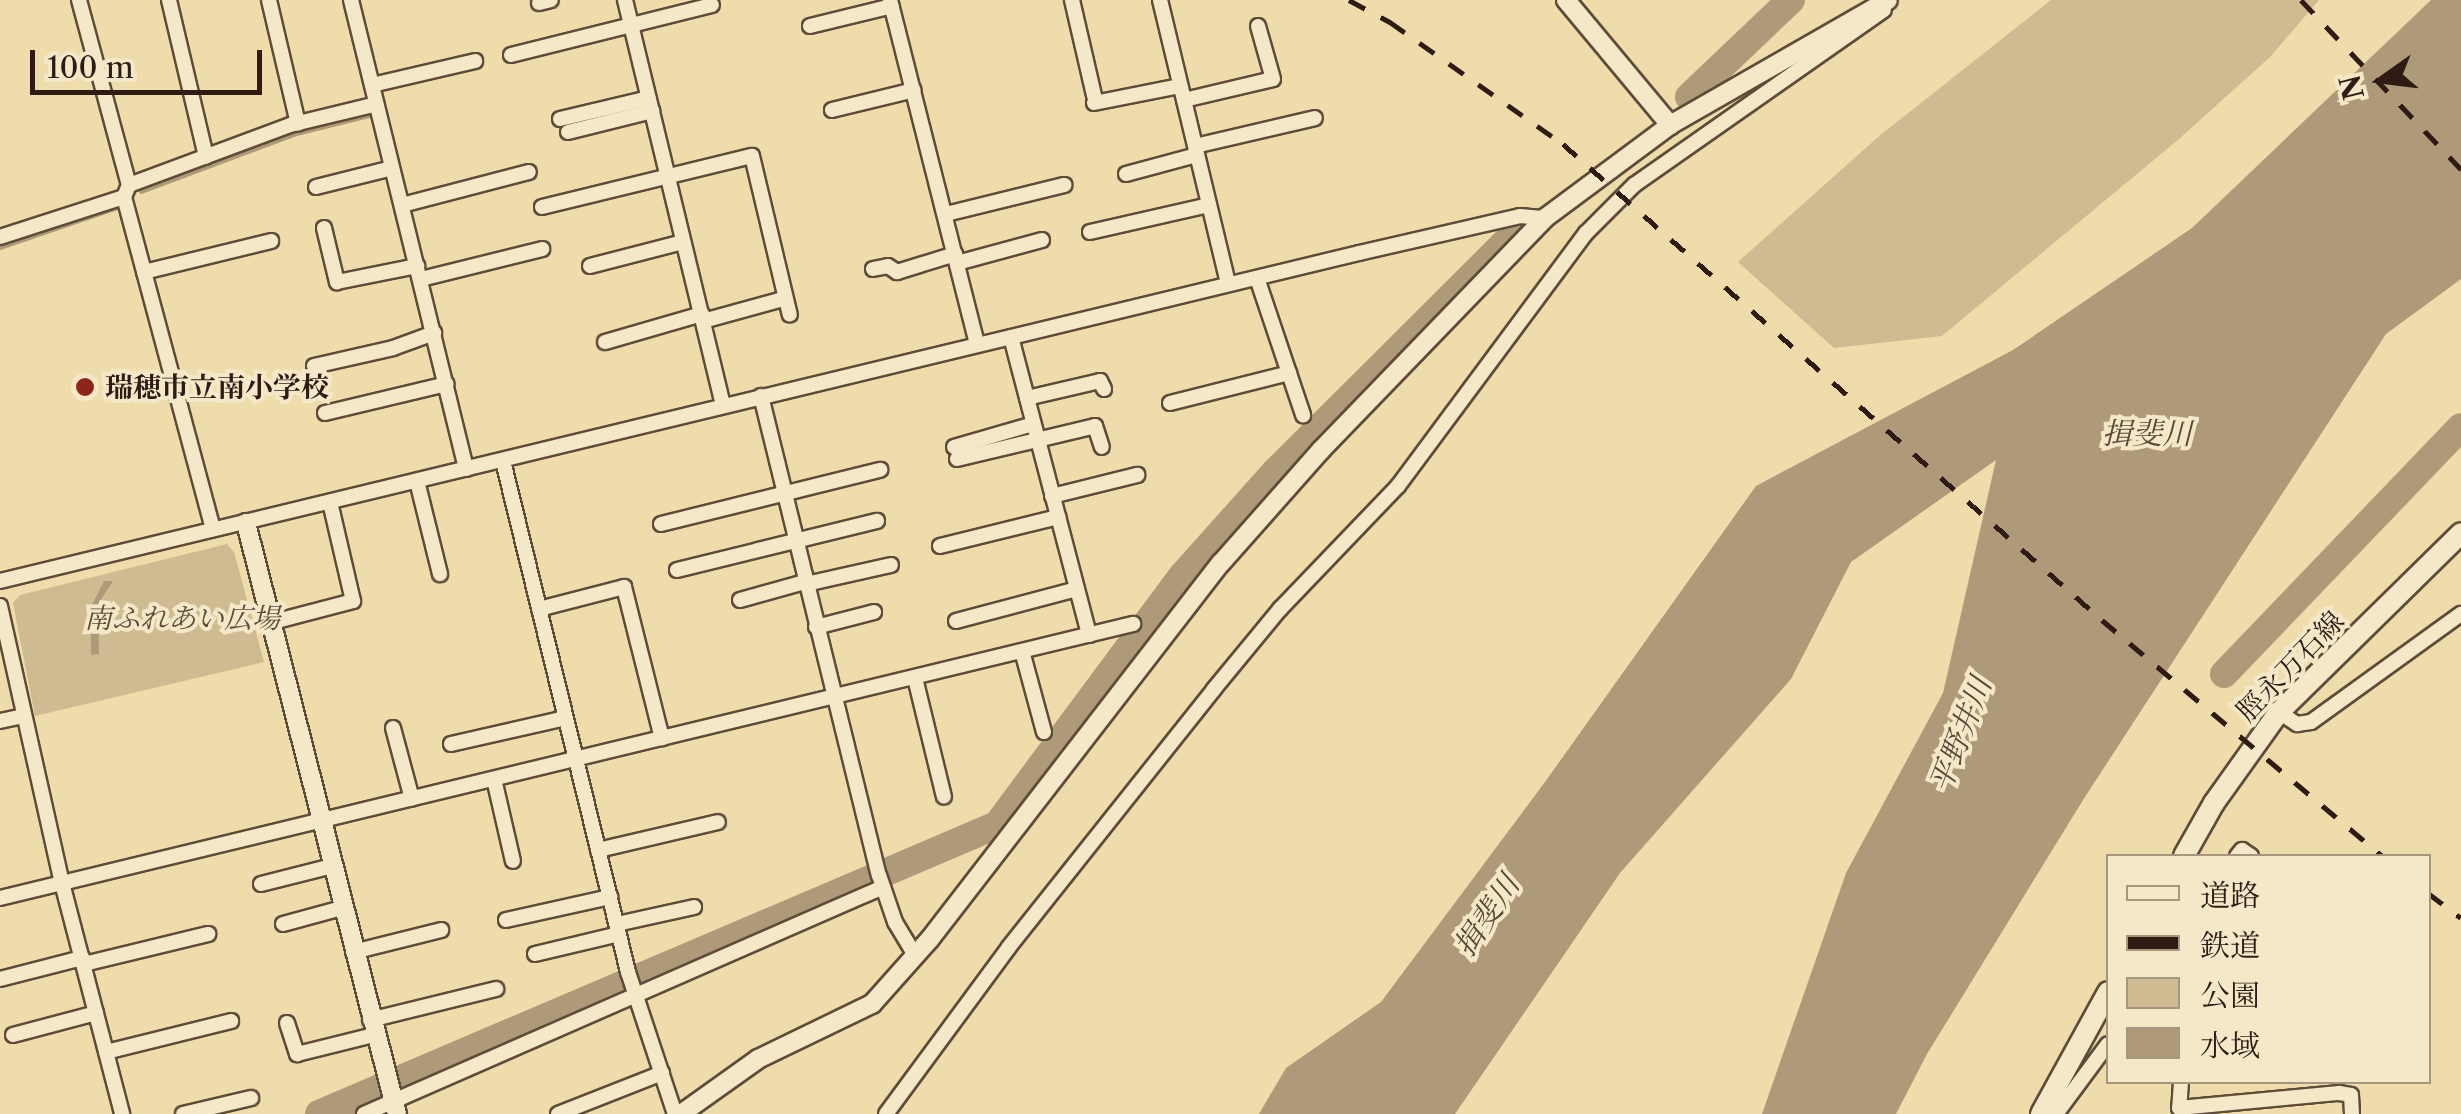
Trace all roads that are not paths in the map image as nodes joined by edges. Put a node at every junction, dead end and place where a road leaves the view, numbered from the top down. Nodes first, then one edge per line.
1 (79, 0) edge
2 (170, 0) edge
3 (269, 0) edge
4 (350, 0) edge
5 (625, 0) edge
6 (1072, 0) edge
7 (1160, 0) edge
8 (1566, 0) edge
9 (1888, 0) edge
10 (1896, 0) edge
11 (891, 3) edge
12 (712, 5) dead end
13 (631, 26) junction
14 (810, 26) dead end
15 (1258, 26) dead end
16 (510, 56) dead end
17 (475, 61) dead end
18 (372, 86) junction
19 (914, 90) junction
20 (1182, 93) junction
21 (377, 104) junction
22 (650, 104) junction
23 (832, 110) dead end
24 (1315, 118) dead end
25 (298, 124) junction
26 (564, 125) dead end
27 (1670, 125) junction
28 (1196, 150) junction
29 (206, 156) junction
30 (392, 168) junction
31 (529, 172) dead end
32 (1126, 174) dead end
33 (666, 175) junction
34 (1064, 185) dead end
35 (316, 188) dead end
36 (127, 191) junction
37 (402, 205) junction
38 (1209, 205) junction
39 (542, 207) dead end
40 (946, 214) junction
41 (1545, 218) junction
42 (324, 228) dead end
43 (1090, 232) dead end
44 (0, 237) edge
45 (1042, 240) dead end
46 (271, 241) dead end
47 (683, 242) junction
48 (542, 249) dead end
49 (956, 258) junction
50 (590, 266) dead end
51 (874, 269) dead end
52 (144, 272) junction
53 (419, 272) junction
54 (1257, 278) junction
55 (1228, 284) junction
56 (783, 299) junction
57 (790, 315) dead end
58 (702, 318) junction
59 (434, 333) junction
60 (1011, 337) junction
61 (605, 342) dead end
62 (977, 344) junction
63 (314, 366) dead end
64 (1289, 373) junction
65 (447, 384) junction
66 (1104, 389) dead end
67 (761, 396) junction
68 (1027, 398) junction
69 (1170, 403) dead end
70 (724, 404) junction
71 (324, 413) dead end
72 (1303, 414) dead end
73 (1036, 432) junction
74 (1102, 448) dead end
75 (955, 453) dead end
76 (503, 461) junction
77 (466, 469) junction
78 (880, 470) dead end
79 (1137, 475) dead end
80 (418, 480) junction
81 (784, 494) junction
82 (1052, 496) junction
83 (330, 502) junction
84 (1058, 517) junction
85 (877, 521) dead end
86 (246, 524) junction
87 (661, 524) dead end
88 (213, 529) junction
89 (2461, 533) edge
90 (796, 541) junction
91 (940, 546) dead end
92 (891, 564) dead end
93 (677, 570) dead end
94 (440, 574) dead end
95 (0, 581) edge
96 (806, 583) junction
97 (1077, 590) junction
98 (740, 600) dead end
99 (0, 606) edge
100 (540, 609) junction
101 (874, 612) dead end
102 (2461, 614) edge
103 (956, 621) dead end
104 (273, 622) junction
105 (1133, 624) dead end
106 (816, 627) junction
107 (1089, 635) junction
108 (1022, 651) junction
109 (915, 678) junction
110 (832, 698) junction
111 (2278, 712) junction
112 (23, 716) junction
113 (565, 718) junction
114 (0, 722) edge
115 (393, 728) dead end
116 (1044, 732) dead end
117 (662, 738) junction
118 (451, 744) dead end
119 (575, 758) junction
120 (494, 778) junction
121 (944, 797) dead end
122 (412, 799) junction
123 (320, 820) junction
124 (718, 822) dead end
125 (598, 850) junction
126 (2185, 854) edge
127 (514, 861) dead end
128 (332, 866) junction
129 (62, 883) junction
130 (261, 884) dead end
131 (883, 887) junction
132 (610, 897) junction
133 (0, 898) edge
134 (694, 907) dead end
135 (342, 908) junction
136 (506, 920) dead end
137 (284, 924) dead end
138 (618, 929) junction
139 (442, 930) dead end
140 (208, 934) dead end
141 (353, 952) junction
142 (535, 954) dead end
143 (915, 955) junction
144 (83, 961) junction
145 (0, 979) edge
146 (496, 989) dead end
147 (637, 994) junction
148 (2106, 996) edge
149 (96, 1012) junction
150 (231, 1021) dead end
151 (287, 1023) dead end
152 (372, 1027) junction
153 (14, 1035) dead end
154 (2106, 1047) edge
155 (106, 1052) junction
156 (662, 1073) junction
157 (2181, 1084) edge
158 (251, 1098) dead end
159 (395, 1108) edge
160 (122, 1114) edge
161 (183, 1114) edge
162 (364, 1114) edge
163 (558, 1114) edge
164 (678, 1114) edge
165 (886, 1114) edge
166 (2042, 1114) edge
167 (2056, 1114) edge
168 (2352, 1114) edge

1 - 36 street
2 - 29 street
3 - 25 street
4 - 18 street
5 - 13 street
6 - 20 street
7 - 20 street
8 - 27 street
9 - 27 street
10 - 165 street
11 - 14 street
11 - 19 street
12 - 13 street
13 - 16 street
13 - 22 street
15 - 20 street
17 - 18 street
18 - 21 street
19 - 23 street
19 - 40 street
20 - 28 street
21 - 25 street
21 - 30 street
22 - 26 street
22 - 33 street
24 - 28 street
25 - 29 street
27 - 41 street
28 - 32 street
28 - 38 street
29 - 36 street
30 - 35 street
30 - 37 street
31 - 37 street
33 - 39 street
33 - 47 street
33 - 56 street
34 - 40 street
36 - 44 street
36 - 52 street
37 - 53 street
38 - 43 street
38 - 55 street
40 - 49 street
41 - 54 street
41 - 143 street
42 - 53 street
45 - 49 street
46 - 52 street
47 - 50 street
47 - 58 street
48 - 53 street
49 - 51 street
49 - 62 street
52 - 88 street
53 - 59 street
54 - 55 street
54 - 64 street
55 - 60 street
56 - 57 street
56 - 58 street
58 - 61 street
58 - 70 street
59 - 63 street
59 - 65 street
60 - 62 street
60 - 68 street
62 - 67 street
64 - 69 street
64 - 72 street
65 - 71 street
65 - 77 street
66 - 68 street
67 - 70 street
67 - 81 street
68 - 73 street
70 - 76 street
73 - 74 street
73 - 75 street
73 - 82 street
76 - 77 street
76 - 100 street
77 - 80 street
78 - 81 street
79 - 82 street
80 - 83 street
80 - 94 street
81 - 87 street
81 - 90 street
82 - 84 street
83 - 86 street
83 - 104 street
84 - 91 street
84 - 97 street
85 - 90 street
86 - 88 street
86 - 104 street
88 - 95 street
89 - 111 main road, 脛永万石線
90 - 93 street
90 - 96 street
92 - 96 street
96 - 98 street
96 - 106 street
97 - 103 street
97 - 107 street
99 - 112 street
100 - 113 street
100 - 117 street
101 - 106 street
102 - 111 street
104 - 123 street
105 - 107 street
106 - 110 street
107 - 108 street
108 - 109 street
108 - 116 street
109 - 110 street
109 - 121 street
110 - 117 street
110 - 131 street
111 - 126 main road, 脛永万石線
112 - 114 street
112 - 129 street
113 - 118 street
113 - 119 street
115 - 122 street
117 - 119 street
119 - 120 street
119 - 125 street
120 - 122 street
120 - 127 street
122 - 123 street
123 - 128 street
123 - 129 street
124 - 125 street
125 - 132 street
128 - 130 street
128 - 135 street
129 - 133 street
129 - 144 street
131 - 143 street
131 - 147 street
132 - 136 street
132 - 138 street
134 - 138 street
135 - 137 street
135 - 141 street
138 - 142 street
138 - 147 street
139 - 141 street
140 - 144 street
141 - 152 street
143 - 164 street
144 - 145 street
144 - 149 street
146 - 152 street
147 - 156 street
147 - 159 street
148 - 166 main road
149 - 153 street
149 - 155 street
150 - 155 street
151 - 152 street
152 - 159 street
154 - 167 street
155 - 160 street
156 - 163 street
156 - 164 street
157 - 168 street
158 - 161 street
159 - 162 street

